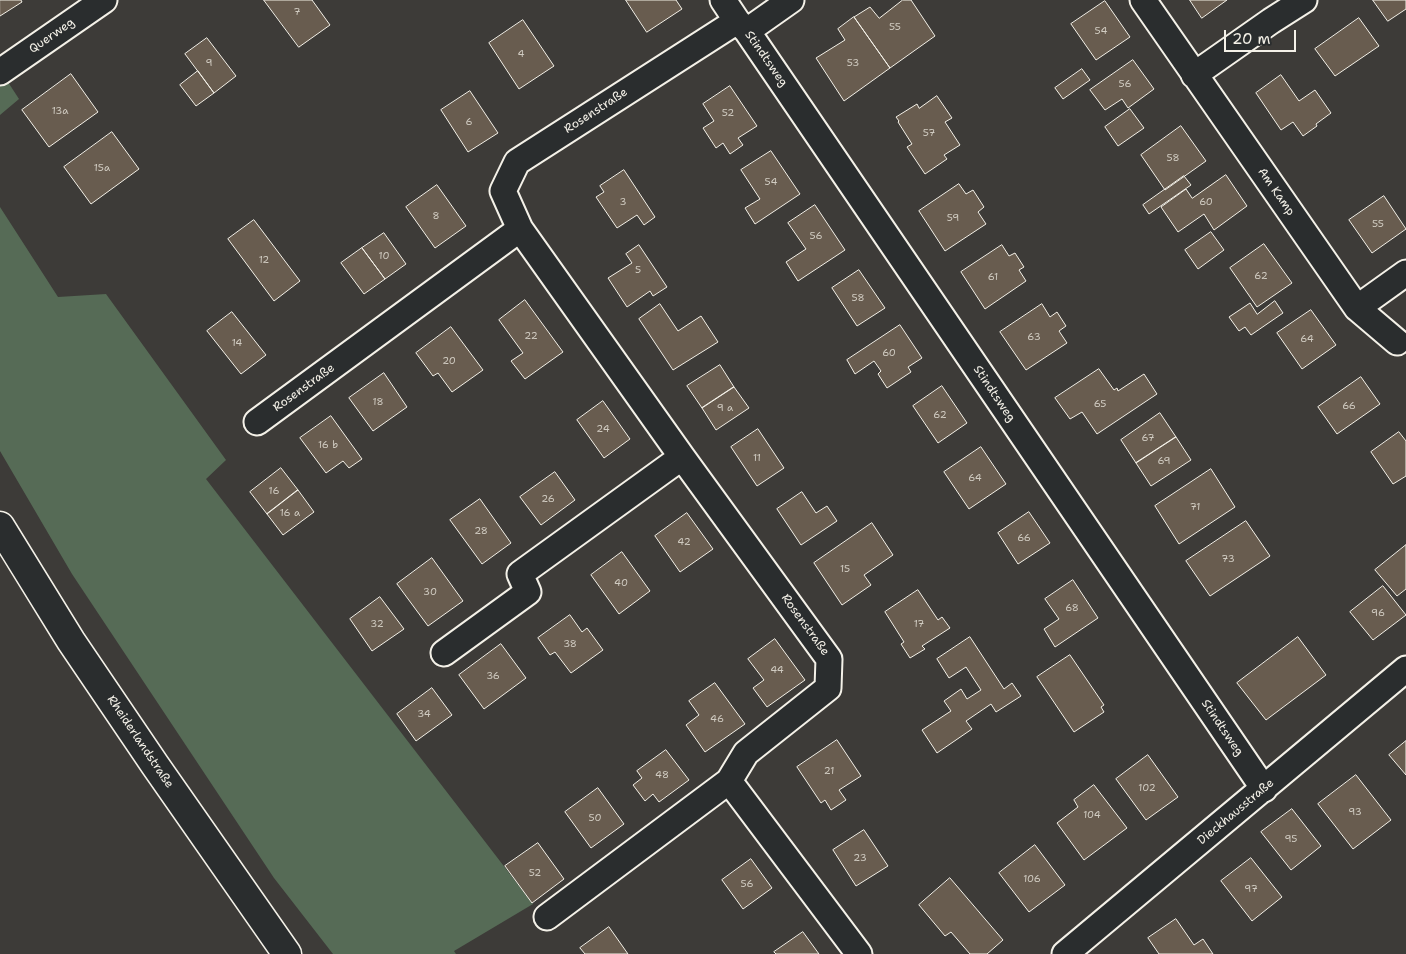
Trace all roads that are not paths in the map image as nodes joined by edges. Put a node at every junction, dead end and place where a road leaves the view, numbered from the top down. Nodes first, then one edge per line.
1 (104, 0) edge
2 (723, 0) edge
3 (791, 0) edge
4 (1143, 0) edge
5 (1304, 0) edge
6 (742, 26) junction
7 (0, 72) edge
8 (1194, 75) junction
9 (520, 229) junction
10 (1406, 273) edge
11 (1357, 308) junction
12 (1397, 342) dead end
13 (257, 422) dead end
14 (682, 457) junction
15 (0, 526) edge
16 (444, 653) dead end
17 (1406, 669) edge
18 (729, 781) junction
19 (1264, 789) junction
20 (547, 917) dead end
21 (287, 954) edge
22 (859, 954) edge
23 (1064, 954) edge

1 - 7 street, Querweg
2 - 6 street, Stindtsweg
3 - 6 street, Rosenstraße
4 - 8 street, Am Kamp
5 - 8 street
6 - 9 street, Rosenstraße
6 - 19 street, Stindtsweg
8 - 11 street, Am Kamp
9 - 13 street, Rosenstraße
9 - 14 street, Rosenstraße
10 - 11 street
11 - 12 street, Am Kamp
14 - 16 street
14 - 18 street, Rosenstraße
15 - 21 main road, Rheiderlandstraße
17 - 19 street, Dieckhausstraße
18 - 20 street, Rosenstraße
18 - 22 street
19 - 23 street, Dieckhausstraße

